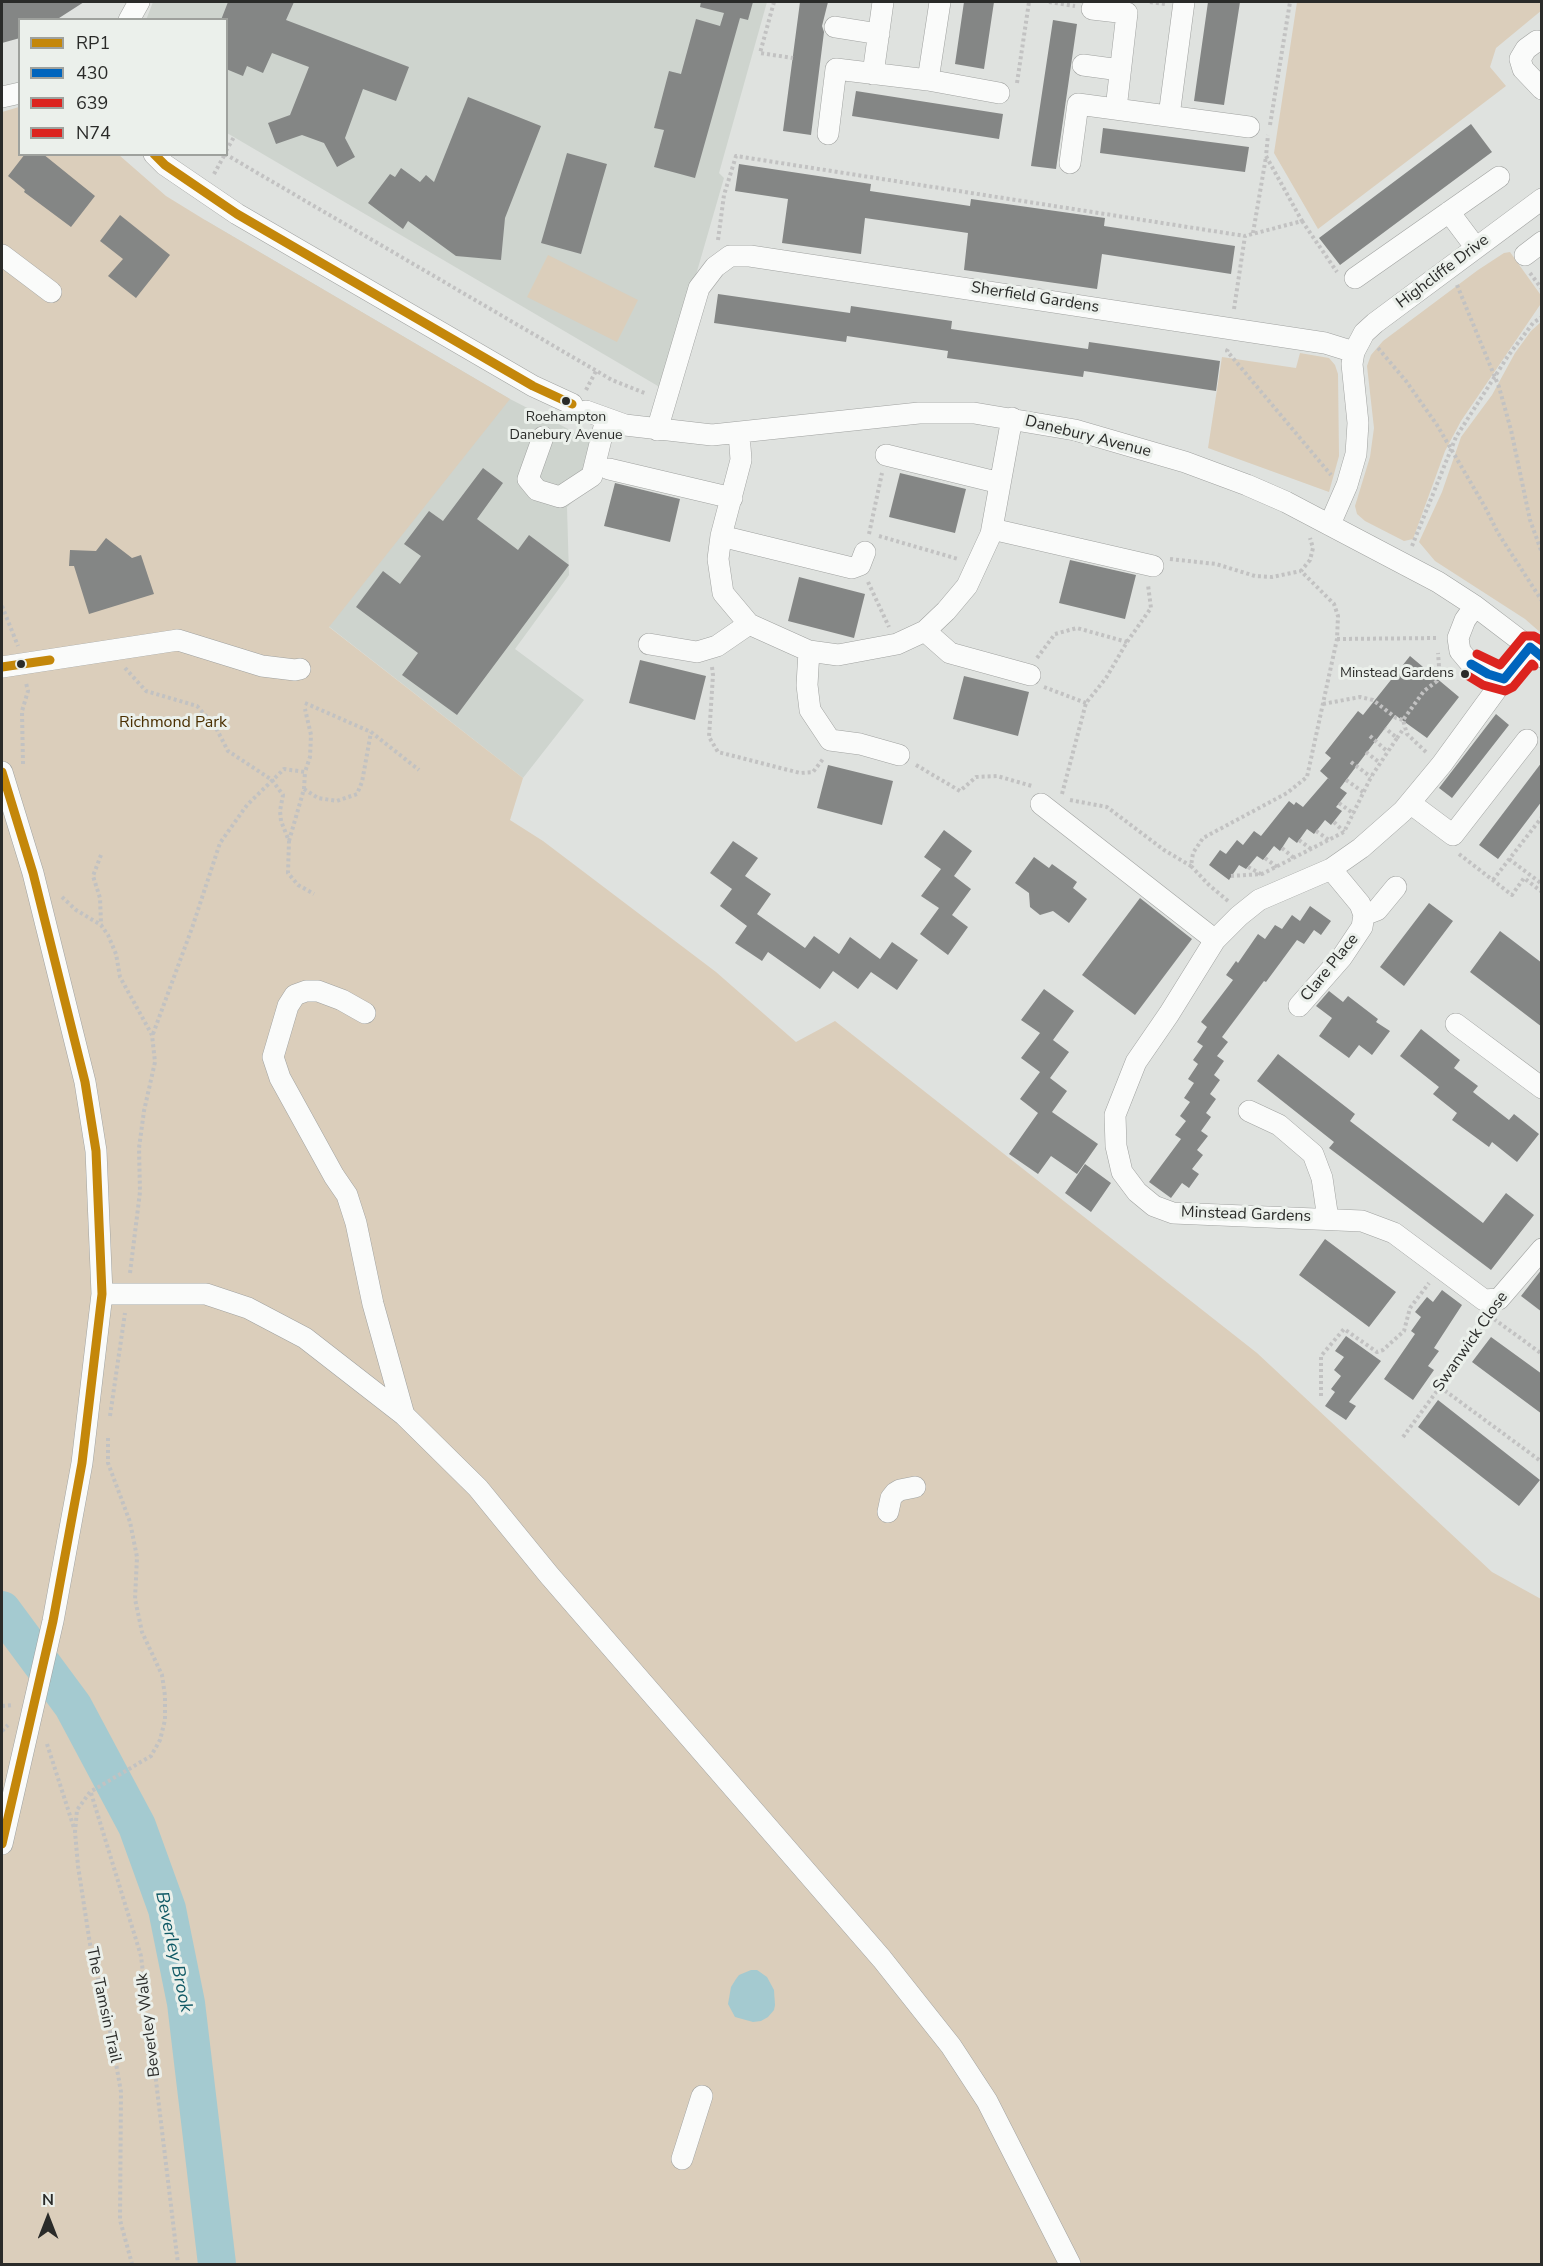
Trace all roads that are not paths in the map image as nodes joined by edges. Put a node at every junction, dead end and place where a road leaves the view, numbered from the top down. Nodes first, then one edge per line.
1 (139, 2) edge
2 (883, 2) edge
3 (940, 2) edge
4 (1184, 2) edge
5 (1092, 9) dead end
6 (130, 18) edge
7 (835, 27) dead end
8 (879, 34) junction
9 (1542, 42) edge
10 (1083, 65) dead end
11 (1120, 70) junction
12 (873, 74) junction
13 (928, 80) junction
14 (1542, 88) edge
15 (18, 93) edge
16 (1007, 94) road end
17 (2, 97) edge
18 (1116, 109) junction
19 (1169, 116) junction
20 (1249, 127) dead end
21 (828, 134) dead end
22 (156, 156) edge
23 (1070, 163) dead end
24 (1499, 177) dead end
25 (1542, 199) edge
26 (1449, 212) junction
27 (1476, 248) junction
28 (2, 255) edge
29 (1355, 278) dead end
30 (51, 292) dead end
31 (1354, 352) junction
32 (1012, 418) junction
33 (606, 419) junction
34 (657, 430) junction
35 (739, 433) junction
36 (543, 437) dead end
37 (886, 455) road end
38 (609, 469) dead end
39 (1000, 483) junction
40 (732, 498) junction
41 (1321, 528) junction
42 (992, 529) junction
43 (722, 536) junction
44 (865, 550) road end
45 (1153, 566) road end
46 (1475, 606) junction
47 (749, 624) junction
48 (924, 630) junction
49 (649, 644) dead end
50 (809, 651) junction
51 (1536, 652) edge
52 (2, 667) edge
53 (300, 669) dead end
54 (1030, 675) road end
55 (1504, 679) junction
56 (1527, 740) dead end
57 (899, 755) dead end
58 (2, 772) edge
59 (1051, 800) road end
60 (1410, 803) junction
61 (1331, 869) junction
62 (1396, 887) dead end
63 (1364, 915) junction
64 (1215, 940) junction
65 (1299, 1006) dead end
66 (365, 1013) dead end
67 (1456, 1024) dead end
68 (1542, 1088) edge
69 (1249, 1110) dead end
70 (1328, 1219) junction
71 (1542, 1249) edge
72 (102, 1294) junction
73 (1495, 1308) joint
74 (404, 1415) junction
75 (915, 1487) dead end
76 (888, 1512) dead end
77 (2, 1844) edge
78 (702, 2096) dead end
79 (682, 2159) dead end
80 (1070, 2265) edge

1 - 6 street
2 - 8 street
3 - 13 street
4 - 19 street
5 - 11 street
7 - 8 street
8 - 12 street
9 - 14 street
10 - 11 street
11 - 18 street
12 - 13 street
12 - 21 street
13 - 16 street
15 - 17 street
18 - 19 street
18 - 23 street
19 - 20 street
22 - 33 street, Danebury Avenue
24 - 26 street
25 - 27 street, Highcliffe Drive
26 - 27 street
26 - 29 street
27 - 31 street, Highcliffe Drive
28 - 30 street
31 - 34 street, Sherfield Gardens
31 - 41 street
32 - 35 street, Danebury Avenue
32 - 39 street
32 - 41 street, Danebury Avenue
33 - 34 street, Danebury Avenue
33 - 36 street
34 - 35 street, Danebury Avenue
35 - 40 street
37 - 39 street
38 - 40 street
39 - 42 street
40 - 43 street
41 - 46 street, Danebury Avenue
42 - 45 street
42 - 48 street
43 - 44 street
43 - 47 street
46 - 51 street, Danebury Avenue
46 - 55 street
47 - 49 street
47 - 50 street
48 - 50 street
48 - 54 street
50 - 57 street
51 - 55 street, Minstead Gardens
52 - 53 street
55 - 60 street, Minstead Gardens
56 - 60 street
58 - 72 street
59 - 64 street
60 - 61 street, Minstead Gardens
61 - 63 street, Clare Place
61 - 64 street, Minstead Gardens
62 - 63 street
63 - 65 street, Clare Place
64 - 70 street, Minstead Gardens
66 - 74 street
67 - 68 street
69 - 70 street, Minstead Gardens
70 - 73 street, Minstead Gardens
71 - 73 street, Swanwick Close
72 - 74 street
72 - 77 street
74 - 80 street
75 - 76 street
78 - 79 street

